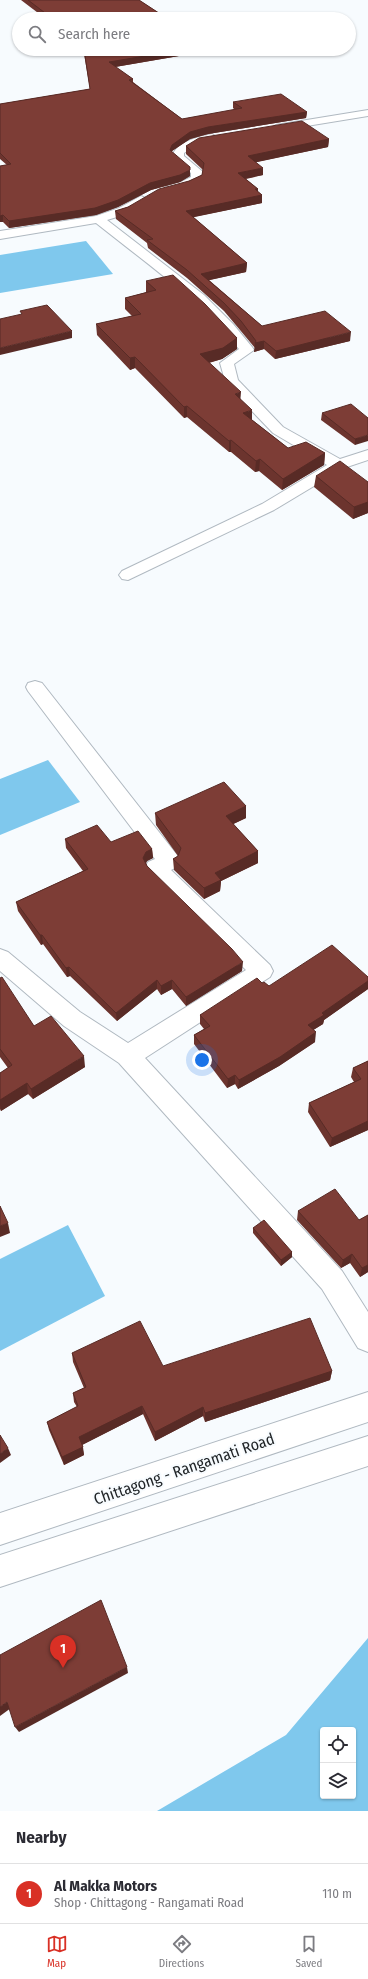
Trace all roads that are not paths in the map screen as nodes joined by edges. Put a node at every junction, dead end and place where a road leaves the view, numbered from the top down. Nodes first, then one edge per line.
1 (368, 113) edge
2 (262, 130) edge
3 (223, 136) edge
4 (162, 190) edge
5 (148, 196) edge
6 (98, 219) junction
7 (0, 235) edge
8 (368, 454) edge
9 (338, 465) junction
10 (128, 575) dead end
11 (35, 687) dead end
12 (0, 958) edge
13 (128, 1056) junction
14 (368, 1338) edge
15 (368, 1407) edge
16 (368, 1451) edge
17 (0, 1529) edge
18 (0, 1571) edge

1 - 2 main road
3 - 4 main road
5 - 6 main road
6 - 7 main road
6 - 9 main road
8 - 9 main road
9 - 10 main road
11 - 13 main road
12 - 13 main road
13 - 14 main road
15 - 17 main road, Chittagong - Rangamati Road
16 - 18 main road

